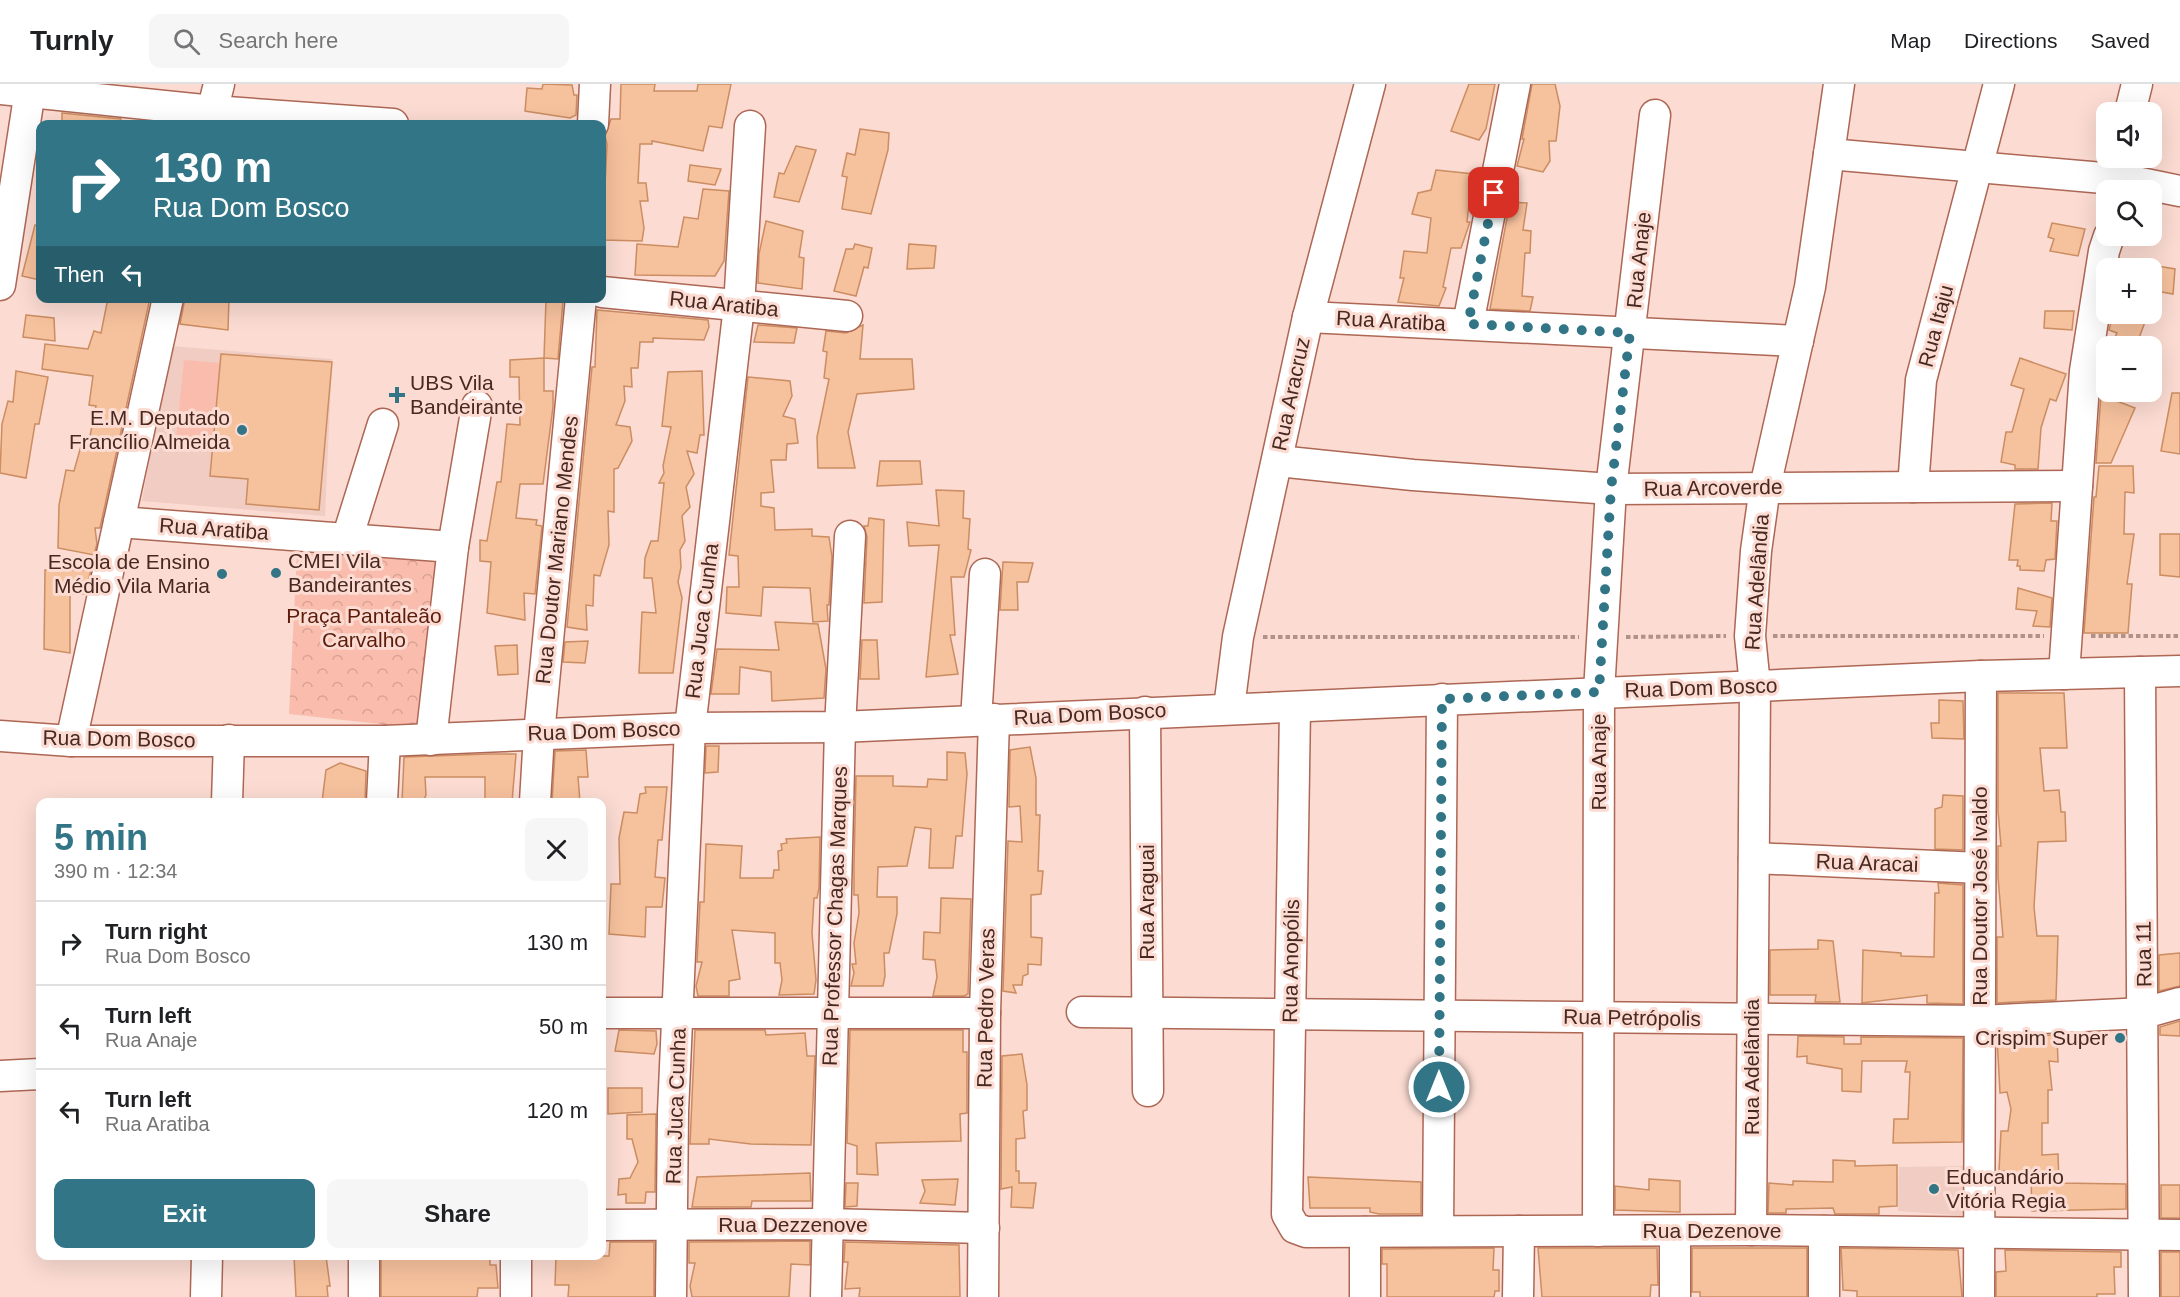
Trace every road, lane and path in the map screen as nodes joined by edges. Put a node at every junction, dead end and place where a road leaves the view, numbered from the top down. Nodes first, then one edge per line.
1 (595, 84) edge
2 (1370, 84) edge
3 (1515, 84) edge
4 (1839, 84) edge
5 (1999, 84) edge
6 (2137, 84) edge
7 (0, 88) edge
8 (30, 88) edge
9 (2132, 102) edge
10 (214, 106) edge
11 (1655, 115) dead end
12 (353, 120) edge
13 (592, 120) edge
14 (750, 126) dead end
15 (1829, 154) junction
16 (1977, 167) junction
17 (2125, 176) edge
18 (2180, 191) edge
19 (2107, 246) edge
20 (0, 285) edge
21 (606, 292) edge
22 (167, 303) edge
23 (581, 303) edge
24 (739, 306) junction
25 (847, 316) dead end
26 (1308, 317) junction
27 (1468, 324) junction
28 (1630, 333) junction
29 (1798, 341) junction
30 (477, 406) dead end
31 (383, 424) dead end
32 (1278, 461) junction
33 (2077, 486) junction
34 (1764, 487) junction
35 (1913, 487) junction
36 (1611, 489) junction
37 (119, 522) junction
38 (850, 536) dead end
39 (346, 539) junction
40 (453, 547) junction
41 (985, 574) dead end
42 (1750, 636) junction
43 (2066, 636) junction
44 (2180, 636) edge
45 (1238, 637) junction
46 (1602, 637) junction
47 (2180, 671) edge
48 (2140, 672) junction
49 (2064, 674) junction
50 (1981, 676) junction
51 (1755, 686) junction
52 (1599, 692) junction
53 (1442, 699) junction
54 (1229, 708) junction
55 (1295, 708) junction
56 (1145, 712) junction
57 (985, 719) junction
58 (840, 727) junction
59 (690, 728) junction
60 (539, 734) junction
61 (0, 736) edge
62 (229, 740) junction
63 (431, 740) junction
64 (71, 741) junction
65 (385, 741) junction
66 (227, 798) edge
67 (382, 798) edge
68 (535, 798) edge
69 (1754, 858) junction
70 (1980, 868) junction
71 (2180, 1003) edge
72 (679, 1012) junction
73 (1083, 1012) dead end
74 (606, 1013) edge
75 (985, 1013) junction
76 (1147, 1013) junction
77 (2144, 1013) junction
78 (833, 1014) junction
79 (1290, 1014) junction
80 (1440, 1016) junction
81 (1600, 1017) junction
82 (1753, 1019) junction
83 (1980, 1021) junction
84 (36, 1074) edge
85 (0, 1076) edge
86 (1148, 1091) dead end
87 (1287, 1214) joint
88 (826, 1224) junction
89 (606, 1225) edge
90 (672, 1226) junction
91 (984, 1228) junction
92 (1751, 1230) junction
93 (1438, 1231) junction
94 (1519, 1231) junction
95 (1598, 1231) junction
96 (1676, 1231) junction
97 (1824, 1231) junction
98 (1365, 1232) junction
99 (1979, 1232) junction
100 (2145, 1235) junction
101 (2180, 1235) edge
102 (207, 1260) edge
103 (364, 1260) edge
104 (516, 1260) edge
105 (206, 1297) edge
106 (364, 1297) edge
107 (516, 1297) edge
108 (671, 1297) edge
109 (826, 1297) edge
110 (983, 1297) edge
111 (1365, 1297) edge
112 (1518, 1297) edge
113 (1675, 1297) edge
114 (1824, 1297) edge
115 (1979, 1297) edge
116 (2144, 1297) edge

1 - 13 street
2 - 26 street, Rua Aracruz
3 - 27 street
4 - 15 street, Rua Adelândia
5 - 16 street
6 - 9 street
7 - 8 street
8 - 10 street
8 - 20 street
10 - 12 street
11 - 28 street, Rua Anaje
14 - 24 street, Rua Juca Cunha
15 - 16 street
15 - 29 street, Rua Adelândia
16 - 17 street
16 - 35 street, Rua Itaju
17 - 18 street
19 - 33 street
21 - 24 street, Rua Aratiba
22 - 37 street
23 - 60 street, Rua Doutor Mariano Mendes
24 - 25 street, Rua Aratiba
24 - 59 street, Rua Juca Cunha
26 - 27 street, Rua Aratiba
26 - 32 street, Rua Aracruz
27 - 28 street, Rua Aratiba
28 - 29 street, Rua Aratiba
28 - 36 street, Rua Anaje
29 - 34 street, Rua Adelândia
30 - 40 street
31 - 39 street
32 - 36 street, Rua Arcoverde
32 - 45 street, Rua Aracruz
33 - 35 street, Rua Arcoverde
33 - 43 street
34 - 35 street, Rua Arcoverde
34 - 36 street, Rua Arcoverde
34 - 42 street, Rua Adelândia
36 - 46 street, Rua Anaje
37 - 39 street, Rua Aratiba
37 - 64 street
38 - 58 street, Rua Professor Chagas Marques
39 - 40 street, Rua Aratiba
40 - 63 street
41 - 57 street, Rua Pedro Veras
42 - 43 path
42 - 46 path
42 - 51 street, Rua Adelândia
43 - 44 path
43 - 49 street
45 - 46 path
45 - 54 street, Rua Aracruz
46 - 52 street, Rua Anaje
47 - 48 street, Rua Dom Bosco
48 - 49 street, Rua Dom Bosco
48 - 77 street, Rua 11
49 - 50 street, Rua Dom Bosco
50 - 51 street, Rua Dom Bosco
50 - 70 street, Rua Doutor José Ivaldo
51 - 52 street, Rua Dom Bosco
51 - 69 street, Rua Adelândia
52 - 53 street, Rua Dom Bosco
52 - 81 street, Rua Anaje
53 - 55 street, Rua Dom Bosco
53 - 80 street
54 - 55 street, Rua Dom Bosco
54 - 56 street, Rua Dom Bosco
55 - 79 street, Rua Anopólis
56 - 57 street, Rua Dom Bosco
56 - 76 street, Rua Araguai
57 - 58 street, Rua Dom Bosco
57 - 75 street, Rua Pedro Veras
58 - 59 street, Rua Dom Bosco
58 - 78 street, Rua Professor Chagas Marques
59 - 60 street, Rua Dom Bosco
59 - 72 street, Rua Juca Cunha
60 - 63 street, Rua Dom Bosco
60 - 68 street, Rua Doutor Mariano Mendes
61 - 64 street, Rua Dom Bosco
62 - 64 street, Rua Dom Bosco
62 - 65 street, Rua Dom Bosco
62 - 66 street
63 - 65 street, Rua Dom Bosco
65 - 67 street
69 - 70 street, Rua Aracai
69 - 82 street, Rua Adelândia
70 - 83 street, Rua Doutor José Ivaldo
71 - 77 street, Rua Petrópolis
72 - 74 street
72 - 78 street
72 - 90 street, Rua Juca Cunha
73 - 76 street, Rua Petrópolis
75 - 78 street
75 - 91 street, Rua Pedro Veras
76 - 79 street, Rua Petrópolis
76 - 86 street, Rua Araguai
77 - 83 street, Rua Petrópolis
77 - 100 street, Rua 11
78 - 88 street, Rua Professor Chagas Marques
79 - 80 street, Rua Petrópolis
79 - 87 street, Rua Anopólis
80 - 81 street, Rua Petrópolis
80 - 93 street
81 - 82 street, Rua Petrópolis
81 - 95 street, Rua Anaje
82 - 83 street, Rua Petrópolis
82 - 92 street, Rua Adelândia
83 - 99 street, Rua Doutor José Ivaldo
84 - 85 street
87 - 98 street, Rua Dezenove
88 - 90 street, Rua Dezzenove
88 - 91 street, Rua Dezzenove
88 - 109 street, Rua Professor Chagas Marques
89 - 90 street, Rua Dezzenove
90 - 108 street, Rua Juca Cunha
91 - 110 street, Rua Pedro Veras
92 - 96 street, Rua Dezenove
92 - 97 street, Rua Dezenove
93 - 94 street, Rua Dezenove
93 - 98 street, Rua Dezenove
94 - 95 street, Rua Dezenove
94 - 112 street
95 - 96 street, Rua Dezenove
96 - 113 street
97 - 99 street, Rua Dezenove
97 - 114 street
98 - 111 street
99 - 100 street, Rua Dezenove
99 - 115 street, Rua Doutor José Ivaldo
100 - 101 street
100 - 116 street, Rua 11
102 - 105 street
103 - 106 street
104 - 107 street

